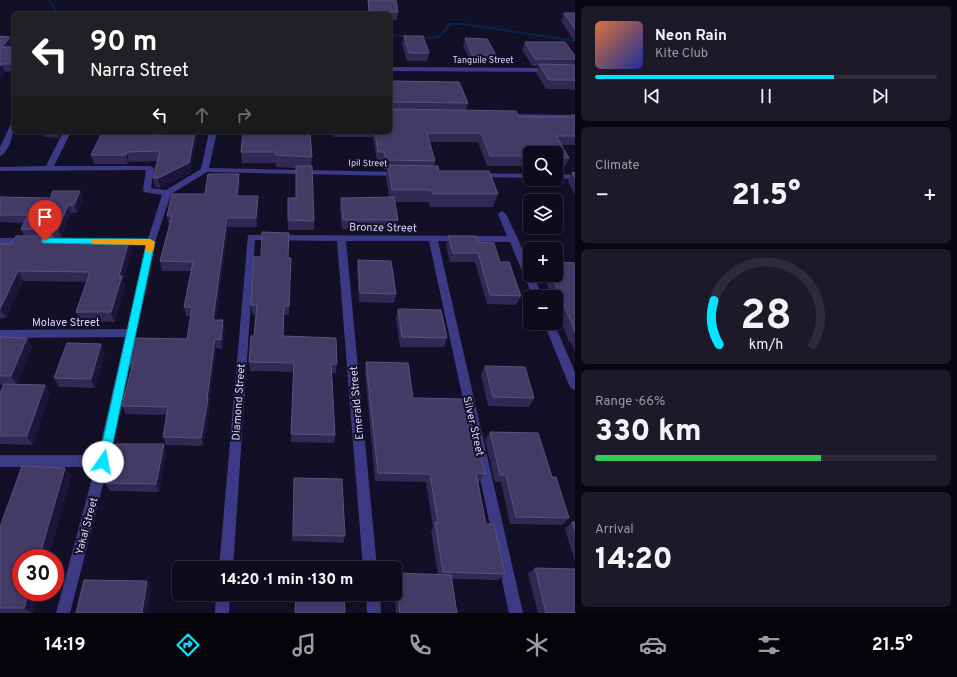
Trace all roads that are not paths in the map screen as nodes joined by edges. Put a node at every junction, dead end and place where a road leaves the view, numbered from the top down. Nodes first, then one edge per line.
1 (392, 69) edge
2 (575, 70) edge
3 (498, 116) edge
4 (575, 117) edge
5 (12, 130) edge
6 (66, 134) edge
7 (213, 134) edge
8 (0, 154) edge
9 (0, 169) edge
10 (49, 169) junction
11 (205, 170) junction
12 (411, 174) edge
13 (466, 175) edge
14 (523, 176) edge
15 (563, 176) edge
16 (575, 177) edge
17 (167, 193) junction
18 (502, 214) dead end
19 (251, 237) joint
20 (341, 238) junction
21 (433, 239) junction
22 (514, 239) junction
23 (0, 241) edge
24 (150, 242) junction
25 (535, 290) edge
26 (552, 330) edge
27 (132, 333) junction
28 (0, 334) edge
29 (575, 385) edge
30 (0, 461) edge
31 (103, 462) junction
32 (227, 561) edge
33 (369, 561) edge
34 (223, 601) edge
35 (373, 601) edge
36 (63, 613) edge
37 (222, 613) edge
38 (374, 613) edge
39 (516, 613) edge

1 - 2 street, Tanguile Street
3 - 4 street
5 - 8 street
6 - 10 street
7 - 11 street
9 - 10 street
10 - 17 street
11 - 12 street, Ipil Street
11 - 17 street
13 - 14 street
15 - 16 street
17 - 24 street, Yakal Street
18 - 22 street
19 - 20 street, Bronze Street
19 - 32 street, Diamond Street
20 - 21 street, Bronze Street
20 - 33 street, Emerald Street
21 - 22 street, Bronze Street
21 - 39 street, Silver Street
22 - 25 street
23 - 24 street
24 - 27 street, Yakal Street
26 - 29 street
27 - 28 street, Molave Street
27 - 31 street, Yakal Street
30 - 31 street
31 - 36 street, Yakal Street
34 - 37 street
35 - 38 street

